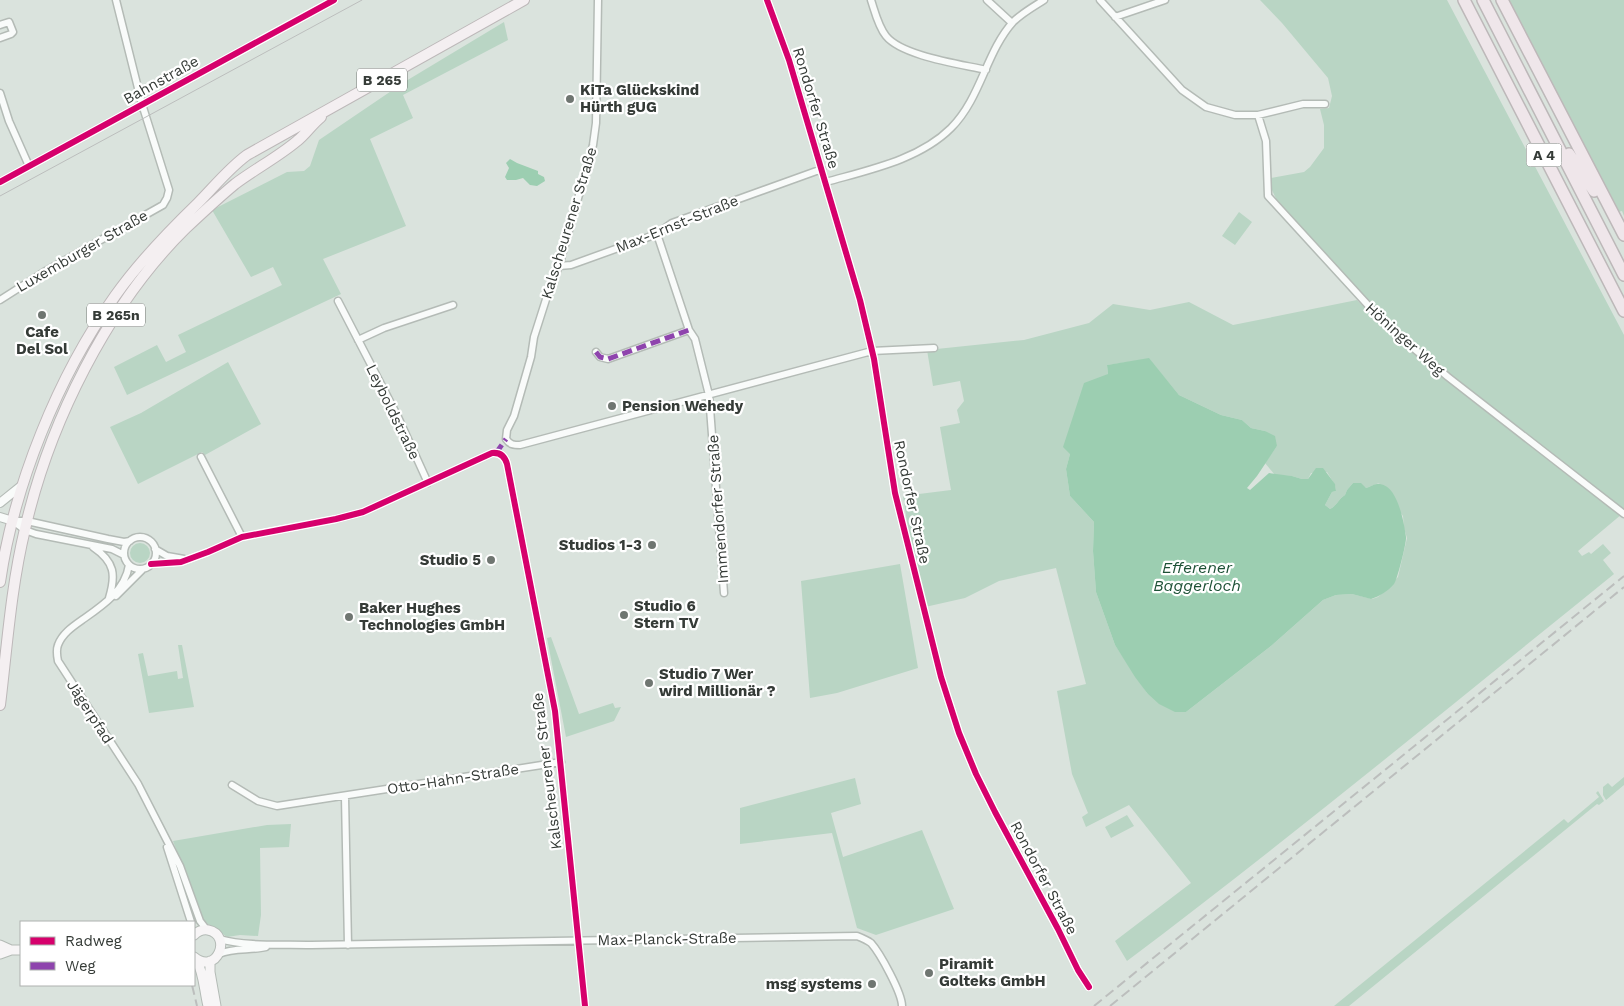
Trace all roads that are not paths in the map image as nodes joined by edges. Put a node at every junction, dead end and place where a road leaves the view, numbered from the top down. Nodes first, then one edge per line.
1 (116, 0) edge
2 (334, 0) edge
3 (524, 0) edge
4 (598, 0) edge
5 (767, 0) edge
6 (871, 0) edge
7 (987, 0) edge
8 (1044, 0) edge
9 (1100, 0) edge
10 (1165, 0) edge
11 (1464, 0) edge
12 (1484, 0) edge
13 (1502, 0) edge
14 (1115, 17) junction
15 (1012, 23) junction
16 (0, 25) edge
17 (0, 38) edge
18 (986, 70) junction
19 (0, 93) edge
20 (142, 104) junction
21 (1325, 104) dead end
22 (327, 111) junction
23 (1541, 112) junction
24 (1258, 115) junction
25 (238, 162) joint
26 (29, 166) junction
27 (822, 170) junction
28 (0, 182) edge
29 (826, 182) junction
30 (657, 234) junction
31 (1624, 236) edge
32 (559, 266) junction
33 (1624, 275) edge
34 (0, 300) edge
35 (338, 301) dead end
36 (453, 305) dead end
37 (1624, 311) edge
38 (689, 330) junction
39 (358, 340) junction
40 (934, 348) dead end
41 (872, 351) junction
42 (596, 352) dead end
43 (709, 395) junction
44 (200, 457) dead end
45 (428, 483) junction
46 (23, 485) junction
47 (0, 503) edge
48 (1624, 514) edge
49 (0, 517) edge
50 (13, 521) junction
51 (26, 525) junction
52 (242, 537) junction
53 (130, 540) junction
54 (89, 545) junction
55 (155, 549) junction
56 (124, 555) junction
57 (188, 559) junction
58 (151, 564) junction
59 (129, 565) junction
60 (143, 569) junction
61 (0, 582) edge
62 (724, 593) dead end
63 (108, 600) junction
64 (0, 705) edge
65 (561, 762) junction
66 (232, 785) dead end
67 (345, 797) junction
68 (164, 836) junction
69 (191, 921) edge
70 (207, 930) junction
71 (195, 934) edge
72 (219, 938) junction
73 (578, 940) junction
74 (348, 944) junction
75 (0, 945) edge
76 (270, 946) junction
77 (11, 950) junction
78 (20, 950) edge
79 (0, 954) edge
80 (219, 954) junction
81 (195, 958) edge
82 (210, 961) junction
83 (1089, 987) dead end
84 (208, 1006) edge
85 (216, 1006) edge
86 (585, 1006) edge
87 (902, 1006) edge

1 - 20 street
2 - 20 street, Bahnstraße
3 - 22 main road, B 265
4 - 32 street, Kalscheurener Straße
5 - 27 street, Rondorfer Straße
6 - 18 street
7 - 15 street
8 - 15 street
9 - 14 street
10 - 14 street
11 - 37 highway, A 4
12 - 23 highway, A 4
13 - 31 highway
14 - 24 street
15 - 18 street
16 - 17 street
18 - 29 street
19 - 26 street
20 - 26 street, Bahnstraße
20 - 34 street, Luxemburger Straße
21 - 24 street
22 - 25 main road, B 265
22 - 51 main road, B 265n
23 - 31 highway
23 - 33 highway, A 4
24 - 48 street, Höninger Weg
25 - 46 main road, B 265n
26 - 28 street, Bahnstraße
27 - 29 street, Rondorfer Straße
27 - 30 street, Max-Ernst-Straße
29 - 41 street, Rondorfer Straße
30 - 32 street, Max-Ernst-Straße
30 - 38 street, Immendorfer Straße
32 - 43 street, Kalscheurener Straße
35 - 39 street, Leyboldstraße
36 - 39 street
38 - 42 street
38 - 43 street, Immendorfer Straße
39 - 45 street, Leyboldstraße
40 - 41 street
41 - 43 street
41 - 83 street, Rondorfer Straße
43 - 62 street, Immendorfer Straße
44 - 52 street
45 - 52 street
45 - 65 street, Kalscheurener Straße
46 - 47 street
46 - 50 main road, B 265n
49 - 50 street
50 - 51 street
50 - 61 main road, B 265n
51 - 53 street
51 - 54 street
51 - 64 main road, B 265n
52 - 57 street
53 - 55 street
53 - 56 street
54 - 56 street
54 - 63 street
55 - 57 street
55 - 58 street
56 - 59 street
57 - 58 street
58 - 60 street
59 - 60 street
59 - 63 street
60 - 63 street
63 - 68 street, Jägerpfad
65 - 67 street, Otto-Hahn-Straße
65 - 73 street, Kalscheurener Straße
66 - 67 street, Otto-Hahn-Straße
67 - 74 street
68 - 69 street
68 - 70 street
70 - 71 main road
70 - 72 main road
72 - 76 street, Max-Planck-Straße
72 - 80 main road
73 - 74 street, Max-Planck-Straße
73 - 86 street, Kalscheurener Straße
73 - 87 street, Max-Planck-Straße
74 - 76 street, Max-Planck-Straße
75 - 77 main road
76 - 80 street, Max-Planck-Straße
77 - 78 main road
77 - 79 main road
80 - 82 main road
81 - 82 main road
81 - 84 main road
82 - 85 main road

